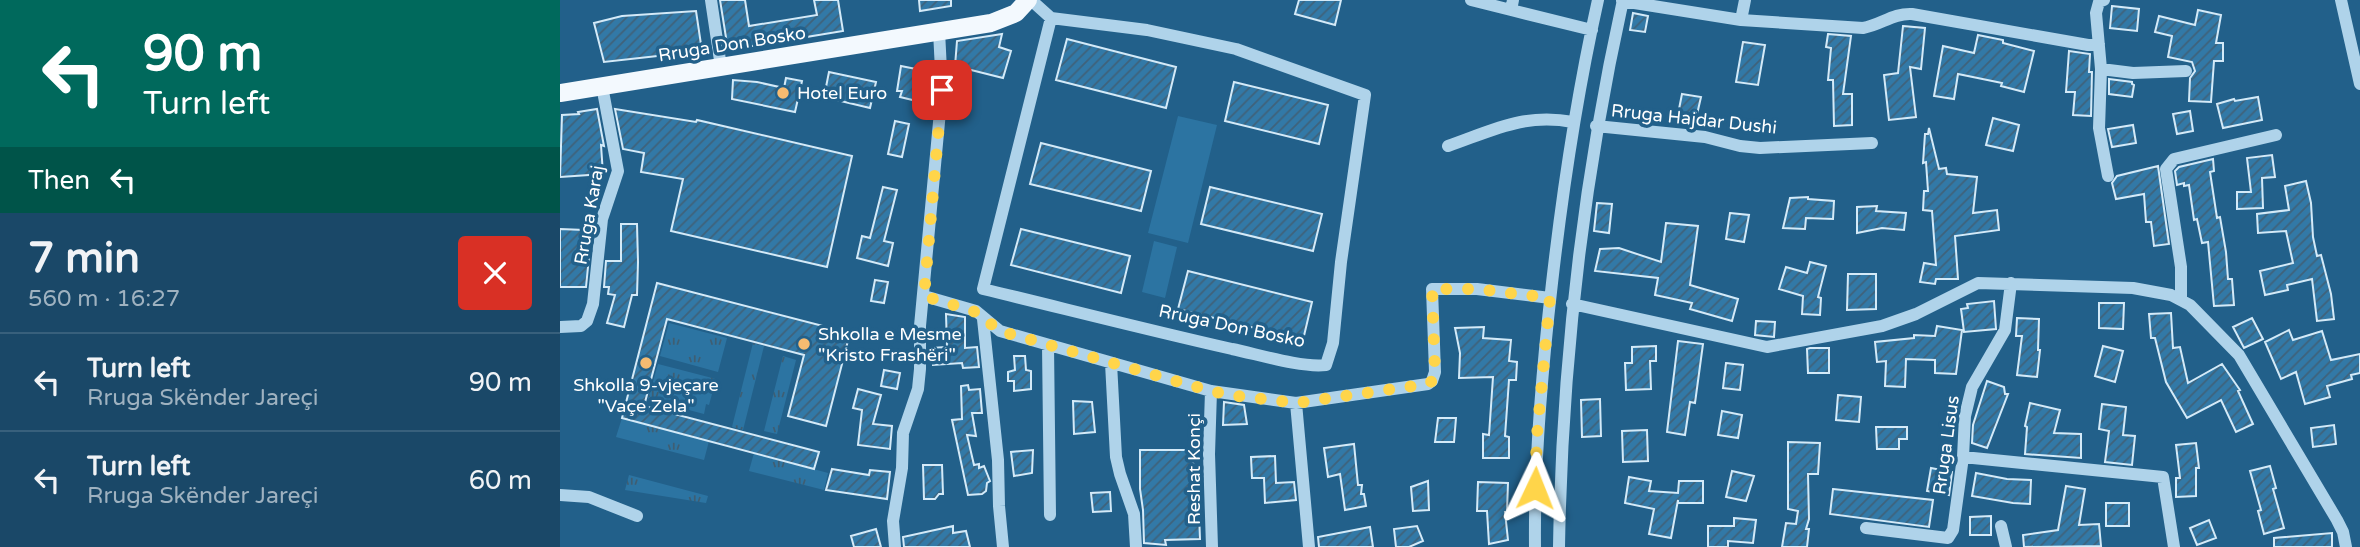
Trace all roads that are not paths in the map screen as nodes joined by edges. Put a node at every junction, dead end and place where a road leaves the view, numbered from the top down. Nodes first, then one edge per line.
1 (711, 0) edge
2 (1030, 0) edge
3 (1471, 0) edge
4 (1598, 0) edge
5 (1745, 0) edge
6 (2104, 0) edge
7 (2341, 0) edge
8 (1623, 1) edge
9 (1512, 5) edge
10 (1051, 18) junction
11 (1741, 20) junction
12 (1592, 30) junction
13 (939, 31) junction
14 (2099, 44) junction
15 (720, 67) junction
16 (2101, 69) junction
17 (2186, 71) dead end
18 (2360, 84) edge
19 (602, 86) junction
20 (560, 93) edge
21 (1573, 122) junction
22 (1596, 126) junction
23 (2276, 135) dead end
24 (1872, 143) dead end
25 (1448, 146) dead end
26 (2108, 176) dead end
27 (2011, 283) junction
28 (924, 296) junction
29 (1550, 298) junction
30 (2181, 299) junction
31 (1572, 304) junction
32 (984, 319) junction
33 (560, 327) edge
34 (1048, 345) junction
35 (1111, 363) junction
36 (1211, 391) junction
37 (1296, 403) junction
38 (1963, 457) junction
39 (560, 495) edge
40 (1050, 515) dead end
41 (637, 516) dead end
42 (2001, 526) dead end
43 (1866, 528) dead end
44 (895, 547) edge
45 (1003, 547) edge
46 (1136, 547) edge
47 (1212, 547) edge
48 (1309, 547) edge
49 (1535, 547) edge
50 (1559, 547) edge
51 (2006, 547) edge
52 (2174, 547) edge
53 (2346, 547) edge

1 - 15 street
2 - 10 street, Rruga Don Bosko
2 - 13 main road, Rruga Don Bosko
3 - 9 street
4 - 12 street
5 - 11 street
6 - 14 street
7 - 18 street
8 - 11 street
8 - 22 street
9 - 12 street
10 - 10 street, Rruga Don Bosko
11 - 14 street
12 - 21 street
13 - 15 main road, Rruga Don Bosko
13 - 28 street
14 - 16 street
15 - 19 main road, Rruga Don Bosko
16 - 17 street
16 - 26 street
19 - 20 main road, Rruga Don Bosko
19 - 33 street, Rruga Karaj
21 - 25 street
21 - 29 street
22 - 24 street, Rruga Hajdar Dushi
22 - 31 street
23 - 30 street
27 - 30 street
27 - 31 street
27 - 38 street, Rruga Lisus
28 - 32 street
28 - 44 street
29 - 37 street
29 - 49 street
30 - 53 street
31 - 50 street
32 - 34 street
32 - 45 street
34 - 35 street
34 - 40 street
35 - 36 street
35 - 46 street
36 - 37 street
36 - 47 street, Reshat Konçi
37 - 48 street
38 - 43 street, Rruga Lisus
38 - 52 street
39 - 41 street
42 - 51 street

